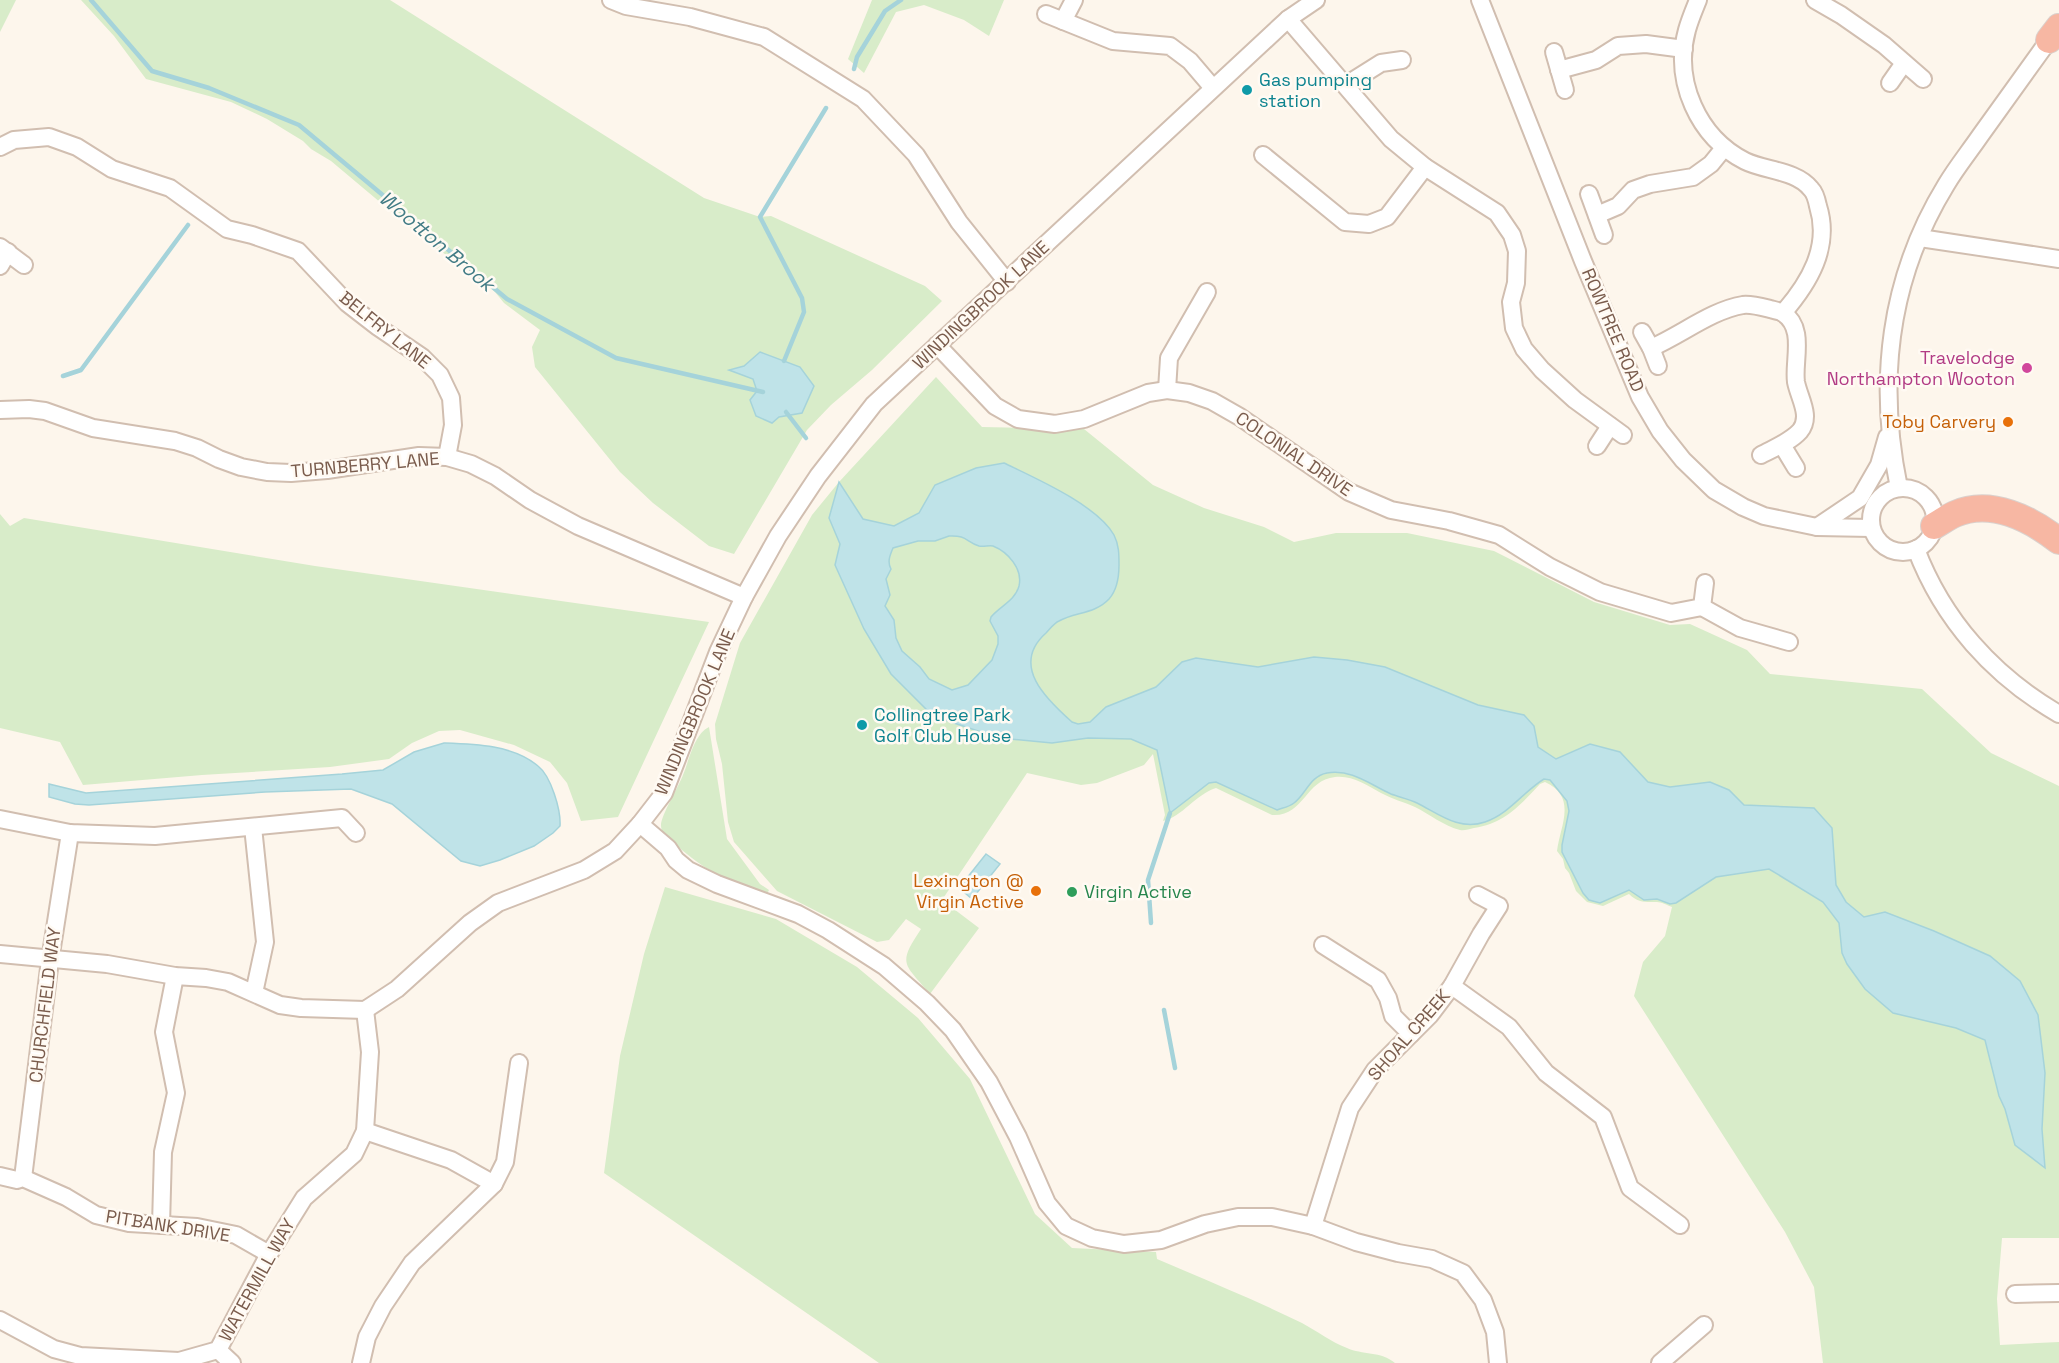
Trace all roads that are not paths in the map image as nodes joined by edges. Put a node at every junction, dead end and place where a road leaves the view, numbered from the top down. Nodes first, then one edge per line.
1 (611, 0) edge
2 (1074, 0) edge
3 (1316, 0) edge
4 (1480, 0) edge
5 (1698, 0) edge
6 (1815, 0) edge
7 (1046, 14) dead end
8 (1288, 19) junction
9 (1064, 21) junction
10 (2054, 33) edge
11 (1684, 49) junction
12 (1554, 52) dead end
13 (1402, 60) dead end
14 (1904, 63) junction
15 (1559, 70) junction
16 (1923, 79) dead end
17 (1890, 83) dead end
18 (1346, 85) junction
19 (1213, 88) junction
20 (1565, 90) dead end
21 (0, 147) edge
22 (1724, 148) junction
23 (1263, 155) dead end
24 (1425, 167) junction
25 (1589, 194) dead end
26 (1597, 215) junction
27 (1604, 235) dead end
28 (1920, 238) junction
29 (3, 255) edge
30 (2059, 259) edge
31 (24, 265) dead end
32 (1006, 282) junction
33 (1208, 292) dead end
34 (1783, 313) junction
35 (1642, 332) dead end
36 (938, 345) junction
37 (1651, 348) junction
38 (1658, 366) dead end
39 (1167, 390) junction
40 (0, 410) edge
41 (1889, 429) junction
42 (1782, 445) junction
43 (1597, 446) dead end
44 (1761, 454) dead end
45 (447, 457) junction
46 (1796, 468) dead end
47 (1899, 488) junction
48 (1934, 526) junction
49 (1817, 527) junction
50 (1871, 528) junction
51 (2059, 542) edge
52 (1916, 549) junction
53 (1705, 583) dead end
54 (744, 597) junction
55 (1702, 607) junction
56 (1789, 642) dead end
57 (2052, 710) edge
58 (0, 819) edge
59 (640, 824) junction
60 (253, 827) junction
61 (70, 833) junction
62 (356, 833) dead end
63 (1478, 895) dead end
64 (1323, 945) dead end
65 (0, 954) edge
66 (50, 960) junction
67 (175, 976) junction
68 (1452, 986) junction
69 (254, 993) junction
70 (365, 1010) junction
71 (1411, 1034) junction
72 (519, 1064) dead end
73 (365, 1131) junction
74 (0, 1176) edge
75 (23, 1178) junction
76 (494, 1184) junction
77 (161, 1225) junction
78 (1680, 1225) dead end
79 (1313, 1226) junction
80 (269, 1254) junction
81 (2059, 1293) edge
82 (2014, 1294) dead end
83 (1704, 1325) dead end
84 (2, 1326) edge
85 (218, 1350) junction
86 (232, 1363) edge
87 (361, 1363) edge
88 (1498, 1363) edge
89 (1660, 1363) edge

1 - 32 street
2 - 9 street
3 - 8 street, WINDINGBROOK LANE
4 - 49 street, ROWTREE ROAD
5 - 11 street
6 - 14 street
7 - 9 street
8 - 18 street
8 - 19 street, WINDINGBROOK LANE
9 - 19 street
10 - 28 street
11 - 15 street
11 - 22 street
12 - 15 street
13 - 18 street
14 - 16 street
14 - 17 street
15 - 20 street
18 - 24 street
19 - 32 street, WINDINGBROOK LANE
21 - 45 street, BELFRY LANE
22 - 26 street
22 - 34 street
23 - 24 street
24 - 43 street
25 - 26 street
26 - 27 street
28 - 30 street
28 - 41 street
29 - 31 street
32 - 36 street, WINDINGBROOK LANE
33 - 39 street
34 - 37 street
34 - 42 street
35 - 37 street
36 - 39 street, COLONIAL DRIVE
36 - 54 street, WINDINGBROOK LANE
37 - 38 street
39 - 55 street, COLONIAL DRIVE
40 - 45 street, TURNBERRY LANE
41 - 47 street
41 - 49 street
42 - 44 street
42 - 46 street
45 - 54 street, TURNBERRY LANE
47 - 48 street
47 - 50 street
48 - 51 highway
48 - 52 street
49 - 50 street, ROWTREE ROAD
50 - 52 street
52 - 57 street
53 - 55 street
54 - 59 street, WINDINGBROOK LANE
55 - 56 street
58 - 61 street
59 - 70 street
59 - 79 street
60 - 61 street
60 - 62 street
60 - 69 street
61 - 66 street, CHURCHFIELD WAY
63 - 68 street, SHOAL CREEK
64 - 71 street
65 - 66 street
66 - 67 street
66 - 75 street, CHURCHFIELD WAY
67 - 69 street
67 - 77 street
68 - 71 street, SHOAL CREEK
68 - 78 street
69 - 70 street
70 - 73 street, WATERMILL WAY
71 - 79 street, SHOAL CREEK
72 - 76 street
73 - 76 street
73 - 80 street, WATERMILL WAY
74 - 75 street, PITBANK DRIVE
75 - 77 street, PITBANK DRIVE
76 - 87 street
77 - 80 street, PITBANK DRIVE
79 - 88 street
80 - 85 street, WATERMILL WAY
81 - 82 street
83 - 89 street
84 - 85 street, WATERMILL WAY
85 - 86 street

